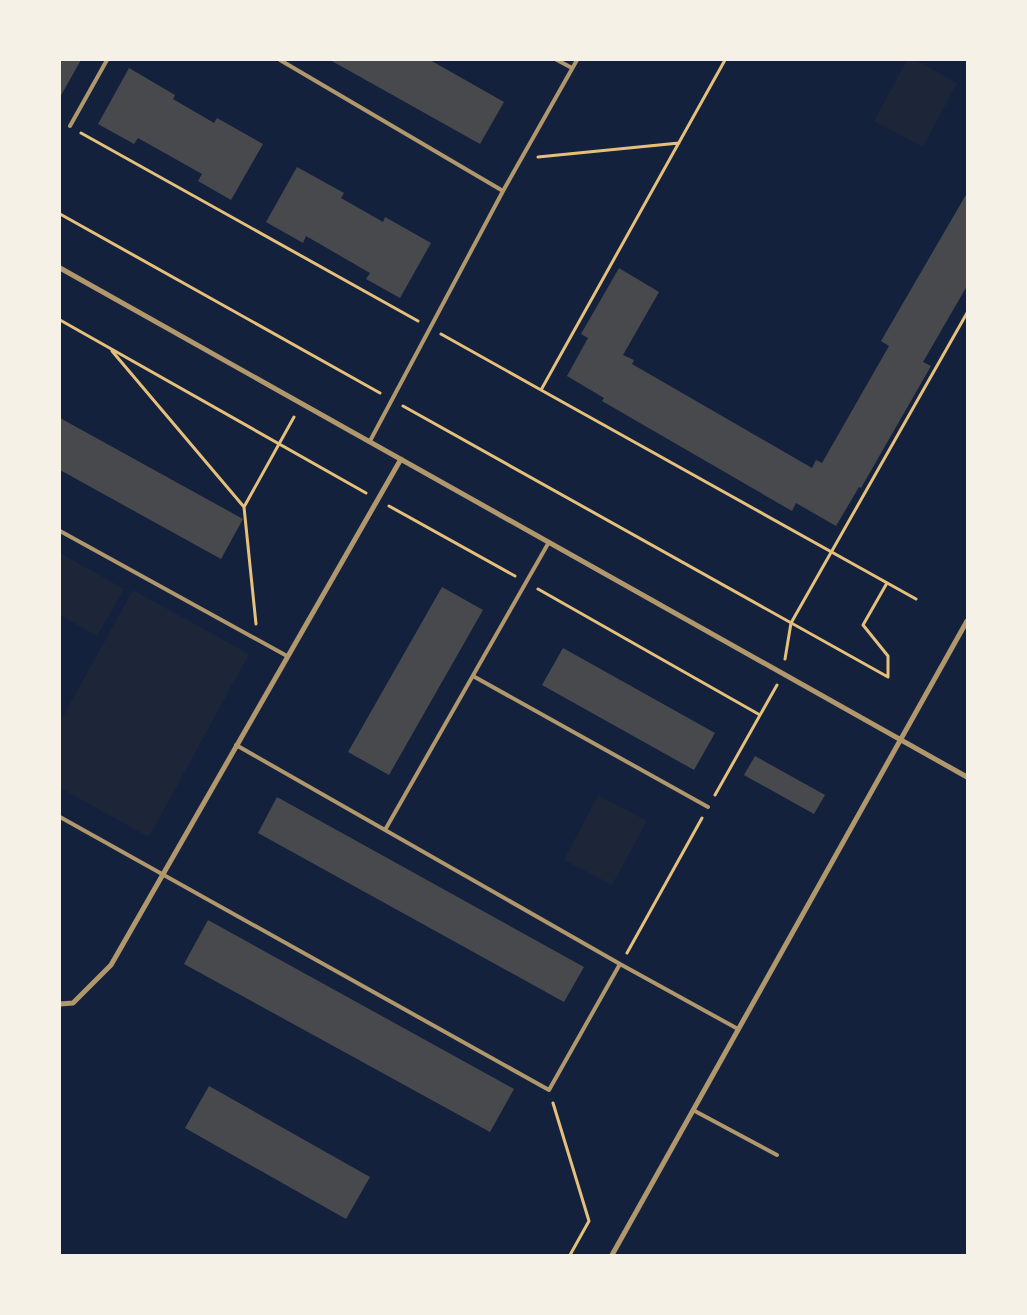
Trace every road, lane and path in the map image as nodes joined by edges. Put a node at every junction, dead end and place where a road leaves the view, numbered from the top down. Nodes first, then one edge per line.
1 (107, 60) edge
2 (280, 60) edge
3 (557, 60) edge
4 (577, 60) edge
5 (725, 60) edge
6 (572, 68) junction
7 (70, 126) joint
8 (679, 143) junction
9 (521, 159) junction
10 (503, 191) junction
11 (60, 214) edge
12 (60, 268) edge
13 (967, 313) edge
14 (60, 320) edge
15 (429, 327) junction
16 (109, 348) junction
17 (541, 390) junction
18 (391, 399) junction
19 (302, 403) junction
20 (370, 441) junction
21 (280, 444) junction
22 (400, 459) junction
23 (378, 499) junction
24 (244, 507) junction
25 (60, 531) edge
26 (549, 542) junction
27 (831, 552) junction
28 (526, 582) junction
29 (887, 583) junction
30 (916, 598) dead end
31 (967, 621) edge
32 (791, 622) junction
33 (257, 640) junction
34 (287, 656) junction
35 (783, 674) junction
36 (473, 676) junction
37 (760, 715) dead end
38 (901, 740) junction
39 (236, 745) junction
40 (967, 777) edge
41 (708, 807) dead end
42 (60, 817) edge
43 (385, 830) junction
44 (162, 875) junction
45 (620, 964) junction
46 (60, 1004) edge
47 (738, 1029) junction
48 (550, 1090) junction
49 (693, 1110) junction
50 (776, 1155) dead end
51 (570, 1255) edge
52 (612, 1255) edge

1 - 7 lane
2 - 10 lane
3 - 6 lane
4 - 6 lane
5 - 8 path
6 - 9 lane
7 - 15 path
8 - 9 path
8 - 17 path
9 - 10 lane
10 - 15 lane
11 - 18 path
12 - 19 street
13 - 27 path
14 - 16 path
15 - 17 path
15 - 18 lane
16 - 21 path
16 - 24 path
17 - 27 path
18 - 20 lane
18 - 32 path
19 - 20 street
19 - 21 path
20 - 22 street
21 - 23 path
21 - 24 path
22 - 23 street
22 - 26 street
23 - 28 path
23 - 34 street
24 - 33 path
25 - 33 lane
26 - 28 lane
26 - 35 street
27 - 29 path
27 - 32 path
28 - 36 lane
28 - 37 path
29 - 30 path
29 - 32 path
31 - 38 street
32 - 35 path
33 - 34 lane
34 - 39 street
35 - 38 street
36 - 41 lane
36 - 43 lane
38 - 40 street
38 - 47 street
39 - 43 lane
39 - 44 street
42 - 44 lane
43 - 45 lane
44 - 46 street
44 - 48 lane
45 - 47 lane
45 - 48 lane
47 - 49 street
48 - 51 path
49 - 50 lane
49 - 52 street

